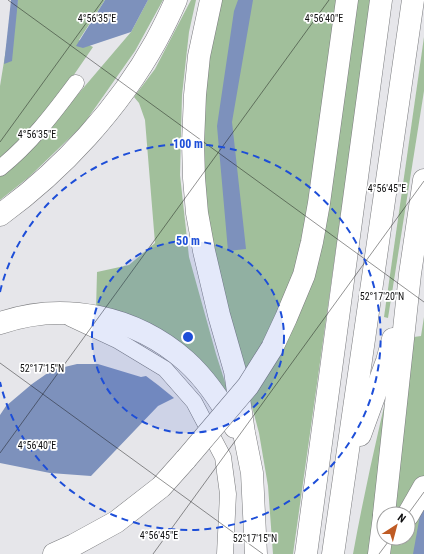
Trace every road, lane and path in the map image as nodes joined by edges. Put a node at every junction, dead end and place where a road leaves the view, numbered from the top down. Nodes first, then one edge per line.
1 (176, 0) edge
2 (211, 0) edge
3 (347, 0) edge
4 (381, 0) edge
5 (413, 0) edge
6 (76, 83) dead end
7 (0, 168) edge
8 (424, 180) edge
9 (0, 215) edge
10 (410, 274) junction
11 (58, 312) junction
12 (0, 324) edge
13 (252, 473) junction
14 (344, 479) junction
15 (424, 487) edge
16 (385, 506) edge
17 (413, 506) edge
18 (222, 551) edge
19 (54, 554) edge
20 (256, 554) edge
21 (306, 554) edge
22 (333, 554) edge

1 - 9 highway
2 - 13 highway
3 - 19 highway, bridge
4 - 21 highway
5 - 14 highway
6 - 7 lane
8 - 10 highway
10 - 14 highway
10 - 16 highway
11 - 12 highway
11 - 13 highway
11 - 18 lane
13 - 20 highway
14 - 22 highway
15 - 17 highway

